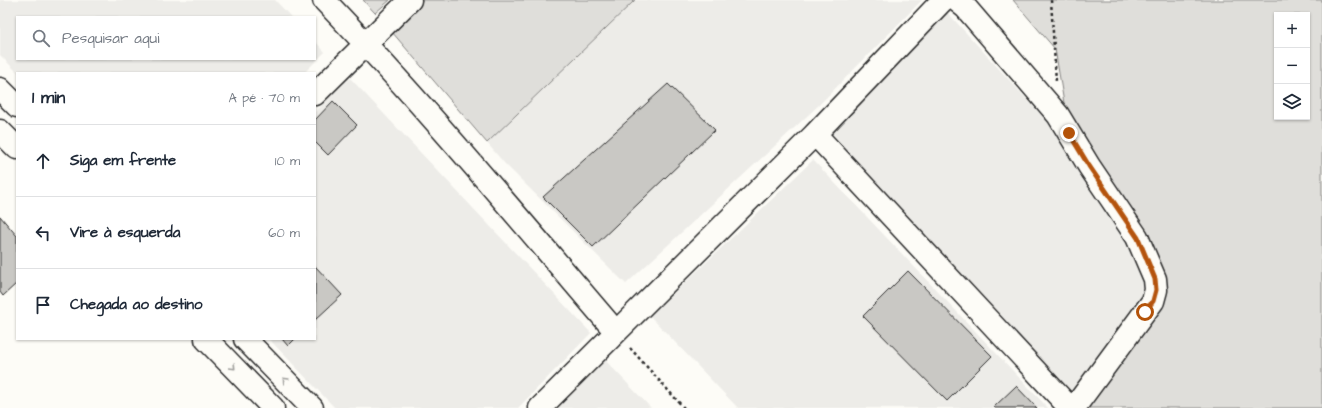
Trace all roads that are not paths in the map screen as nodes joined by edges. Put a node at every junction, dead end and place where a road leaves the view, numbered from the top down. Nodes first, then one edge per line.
1 (324, 0) edge
2 (410, 0) edge
3 (943, 0) edge
4 (956, 0) edge
5 (366, 44) junction
6 (0, 89) edge
7 (316, 93) edge
8 (16, 105) edge
9 (0, 131) edge
10 (815, 134) junction
11 (16, 147) edge
12 (616, 332) junction
13 (207, 340) edge
14 (246, 340) edge
15 (273, 408) edge
16 (312, 408) edge
17 (540, 408) edge
18 (1070, 408) edge
19 (1074, 408) edge

1 - 5 street
2 - 5 street
3 - 10 street
4 - 19 street
5 - 7 street
5 - 12 street
6 - 8 street
9 - 11 street
10 - 12 street
10 - 18 street
12 - 17 street
13 -> 15 street
16 -> 14 street

